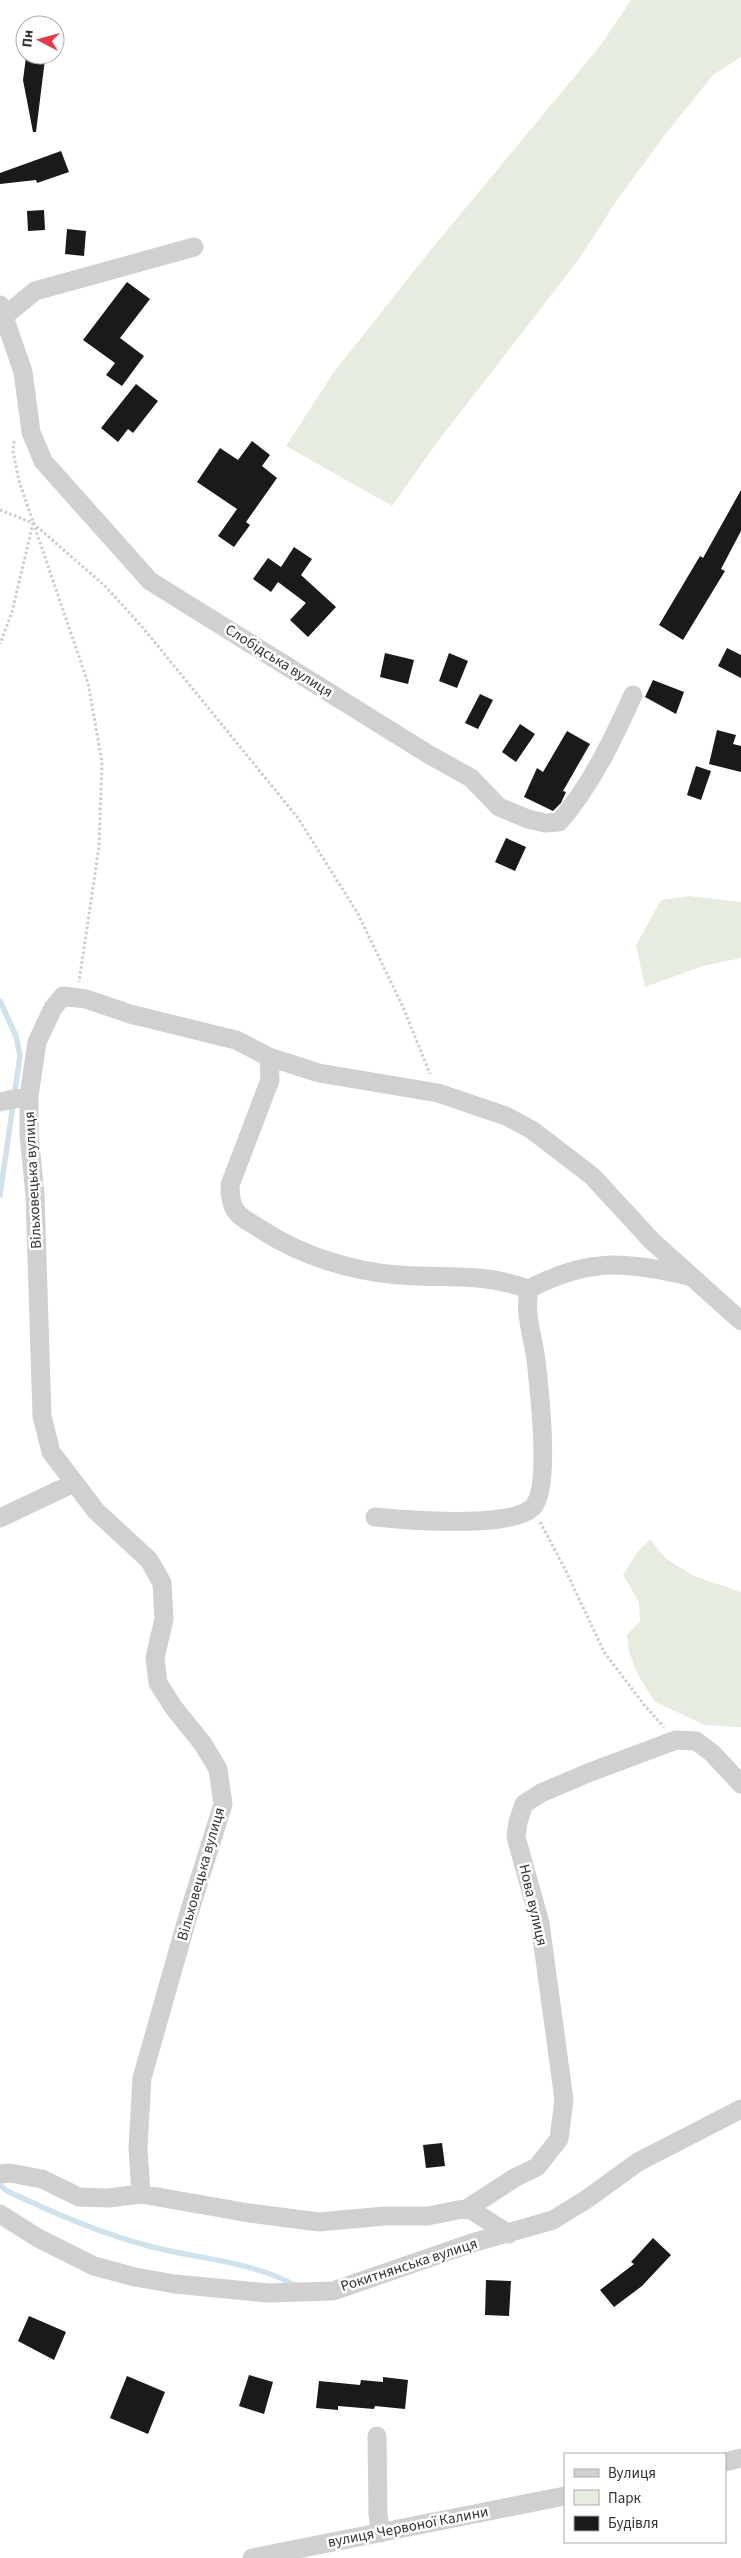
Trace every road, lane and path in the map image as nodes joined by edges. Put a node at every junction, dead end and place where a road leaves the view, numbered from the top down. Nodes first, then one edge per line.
1 (194, 247) dead end
2 (2, 314) edge
3 (15, 436) dead end
4 (0, 510) edge
5 (33, 523) junction
6 (0, 644) edge
7 (633, 695) dead end
8 (77, 998) junction
9 (269, 1057) junction
10 (438, 1093) junction
11 (25, 1098) junction
12 (0, 1102) edge
13 (689, 1276) junction
14 (529, 1289) junction
15 (741, 1322) edge
16 (74, 1483) junction
17 (533, 1506) junction
18 (375, 1517) dead end
19 (0, 1518) edge
20 (676, 1740) junction
21 (741, 1784) edge
22 (741, 2109) edge
23 (5, 2174) edge
24 (140, 2194) junction
25 (468, 2208) junction
26 (0, 2214) edge
27 (509, 2234) junction
28 (377, 2436) dead end
29 (741, 2458) edge
30 (726, 2462) edge
31 (564, 2496) edge
32 (381, 2533) junction
33 (252, 2558) edge

1 - 2 street
2 - 7 street, Слобідська вулиця
3 - 5 path
4 - 5 path
5 - 6 path
5 - 8 path
5 - 10 path
8 - 9 street, Вільховецька вулиця
8 - 11 street, Вільховецька вулиця
9 - 10 street, Вільховецька вулиця
9 - 14 street
10 - 13 street, Вільховецька вулиця
11 - 12 street
11 - 16 street, Вільховецька вулиця
13 - 14 street
13 - 15 street, Вільховецька вулиця
14 - 17 street
16 - 19 street
16 - 24 street, Вільховецька вулиця
17 - 18 street
17 - 20 path
20 - 21 street, Нова вулиця
20 - 25 street, Нова вулиця
22 - 27 street, Рокитнянська вулиця
23 - 24 street
24 - 25 street
25 - 27 street
26 - 27 street, Рокитнянська вулиця
28 - 32 street
29 - 30 street
31 - 32 street, вулиця Червоної Калини
32 - 33 street, вулиця Червоної Калини

